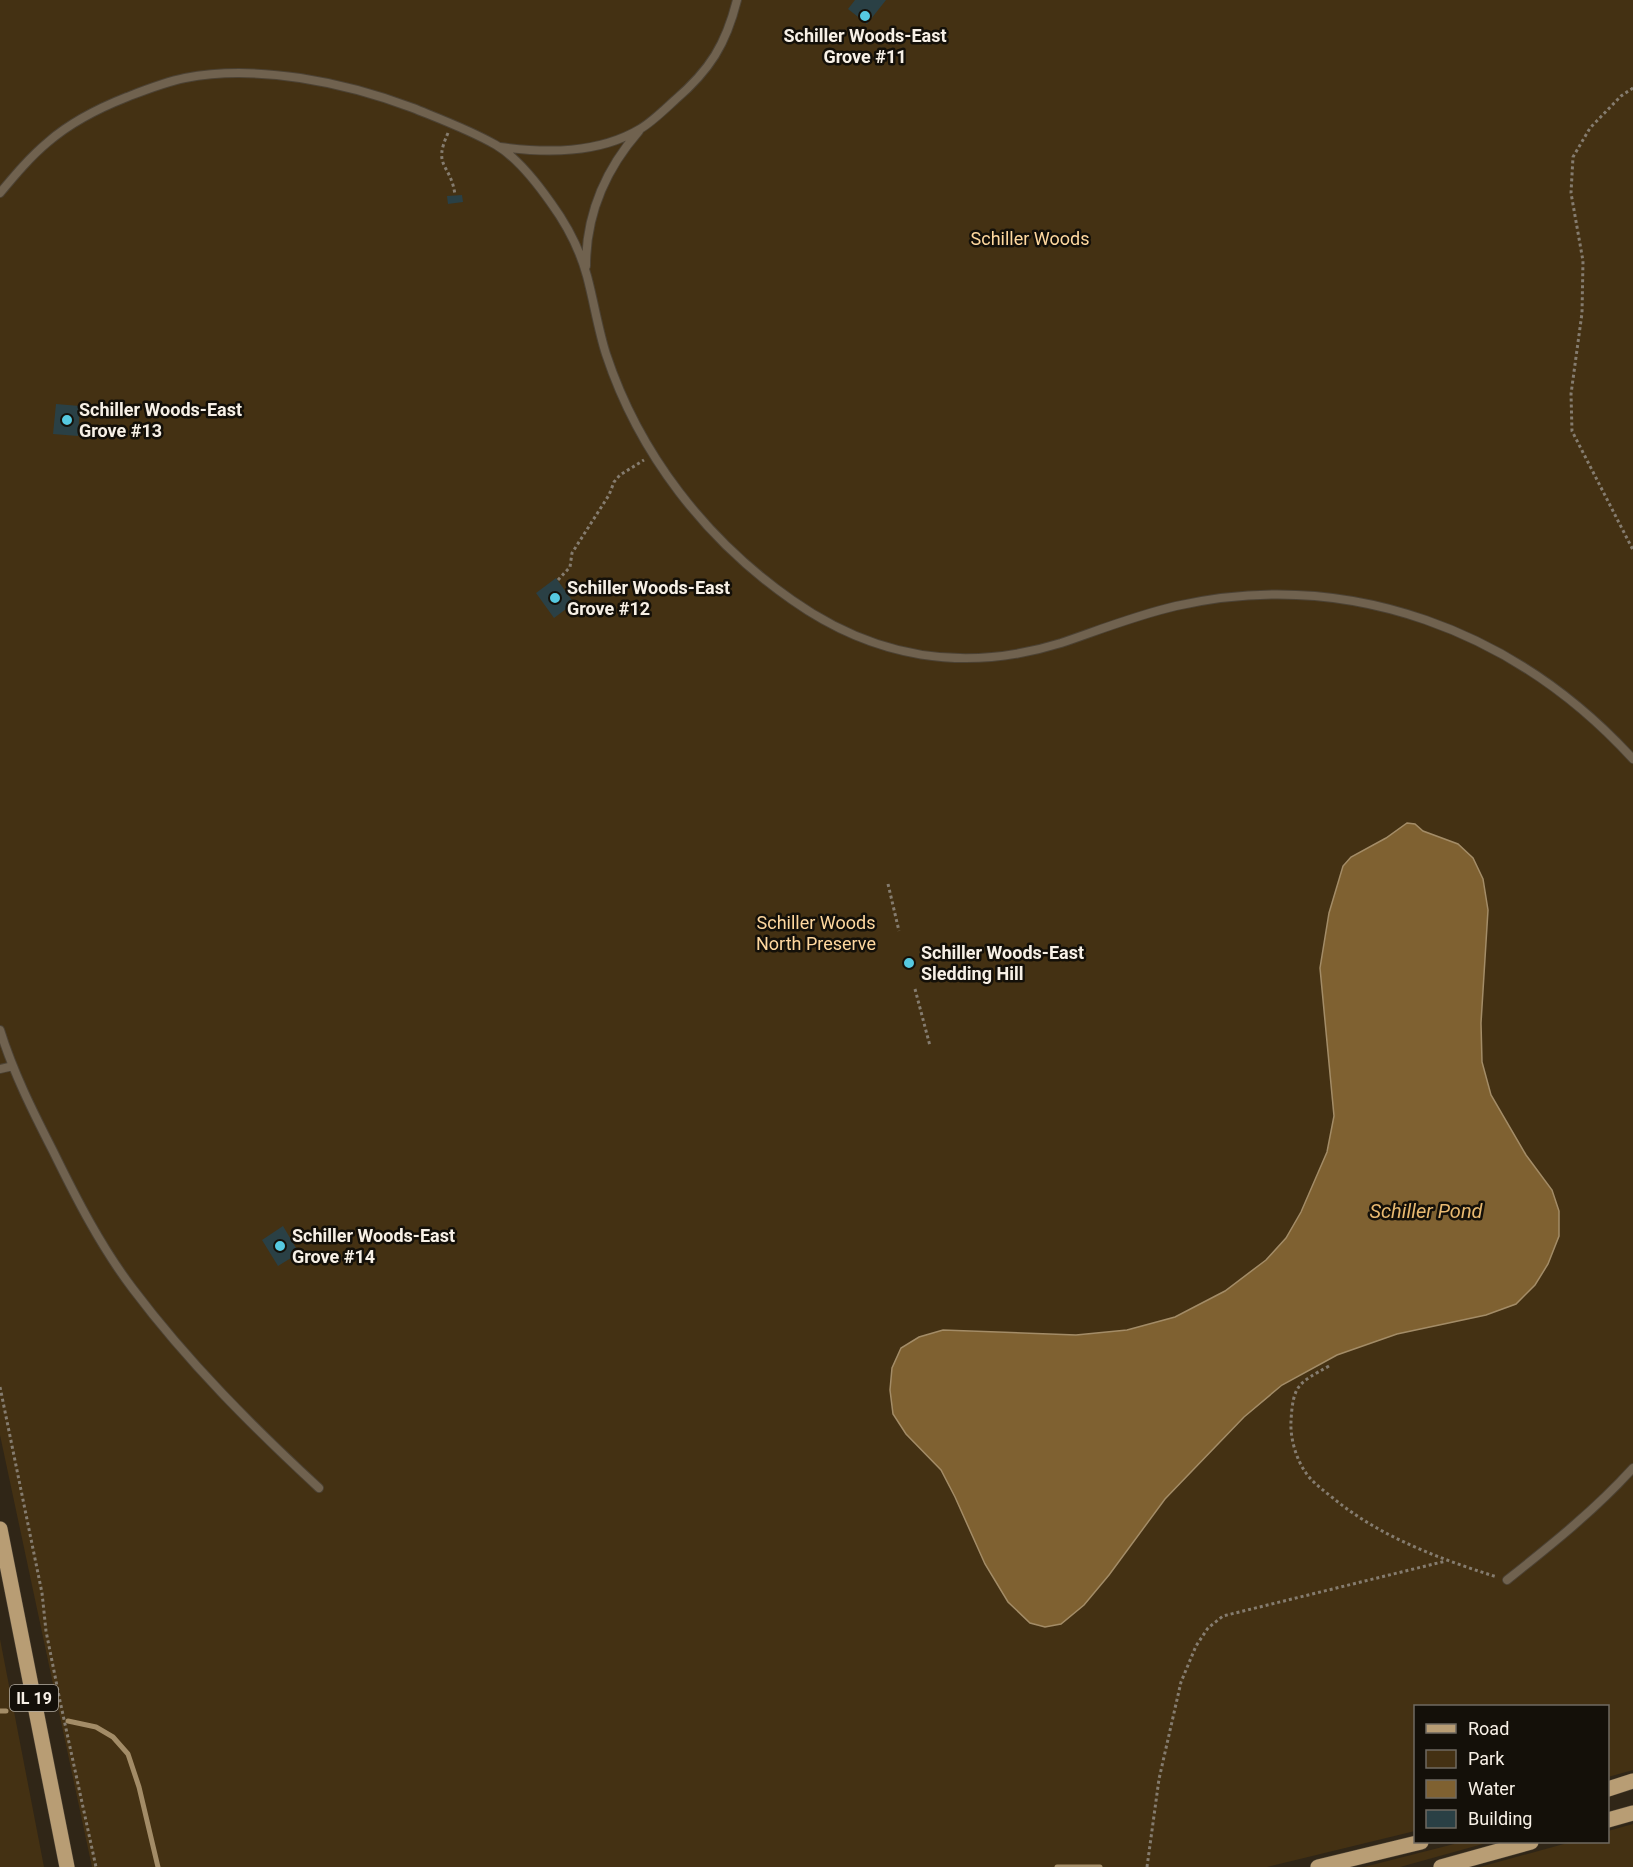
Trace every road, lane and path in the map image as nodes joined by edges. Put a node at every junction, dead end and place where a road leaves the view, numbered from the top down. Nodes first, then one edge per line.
1 (737, 0) edge
2 (1633, 88) edge
3 (452, 125) junction
4 (640, 129) junction
5 (499, 147) junction
6 (0, 194) edge
7 (455, 195) dead end
8 (586, 272) junction
9 (653, 454) junction
10 (1633, 550) edge
11 (558, 580) dead end
12 (1633, 759) edge
13 (888, 884) dead end
14 (899, 931) dead end
15 (915, 989) dead end
16 (0, 1030) edge
17 (930, 1046) dead end
18 (13, 1066) junction
19 (0, 1069) edge
20 (1329, 1366) dead end
21 (0, 1387) edge
22 (1633, 1467) edge
23 (320, 1488) dead end
24 (0, 1529) edge
25 (1446, 1561) junction
26 (1507, 1580) joint
27 (1633, 1781) edge
28 (1609, 1788) edge
29 (1633, 1813) edge
30 (1609, 1820) edge
31 (1416, 1843) edge
32 (1528, 1843) edge
33 (67, 1867) edge
34 (96, 1867) edge
35 (1148, 1867) edge
36 (1318, 1867) edge
37 (1441, 1867) edge

1 - 4 lane
2 - 10 path
3 - 5 lane
3 - 6 lane
3 - 7 path
4 - 5 lane
4 - 8 lane
5 - 8 lane
8 - 9 lane
9 - 11 path
9 - 12 lane
13 - 14 path
15 - 17 path
16 - 18 lane
18 - 19 lane
18 - 23 lane
20 - 25 path
21 - 34 path
22 - 26 lane
24 - 33 main road, IL 19
25 - 26 path
25 - 35 path
27 - 28 main road
29 - 30 main road
31 - 36 main road
32 - 37 main road

